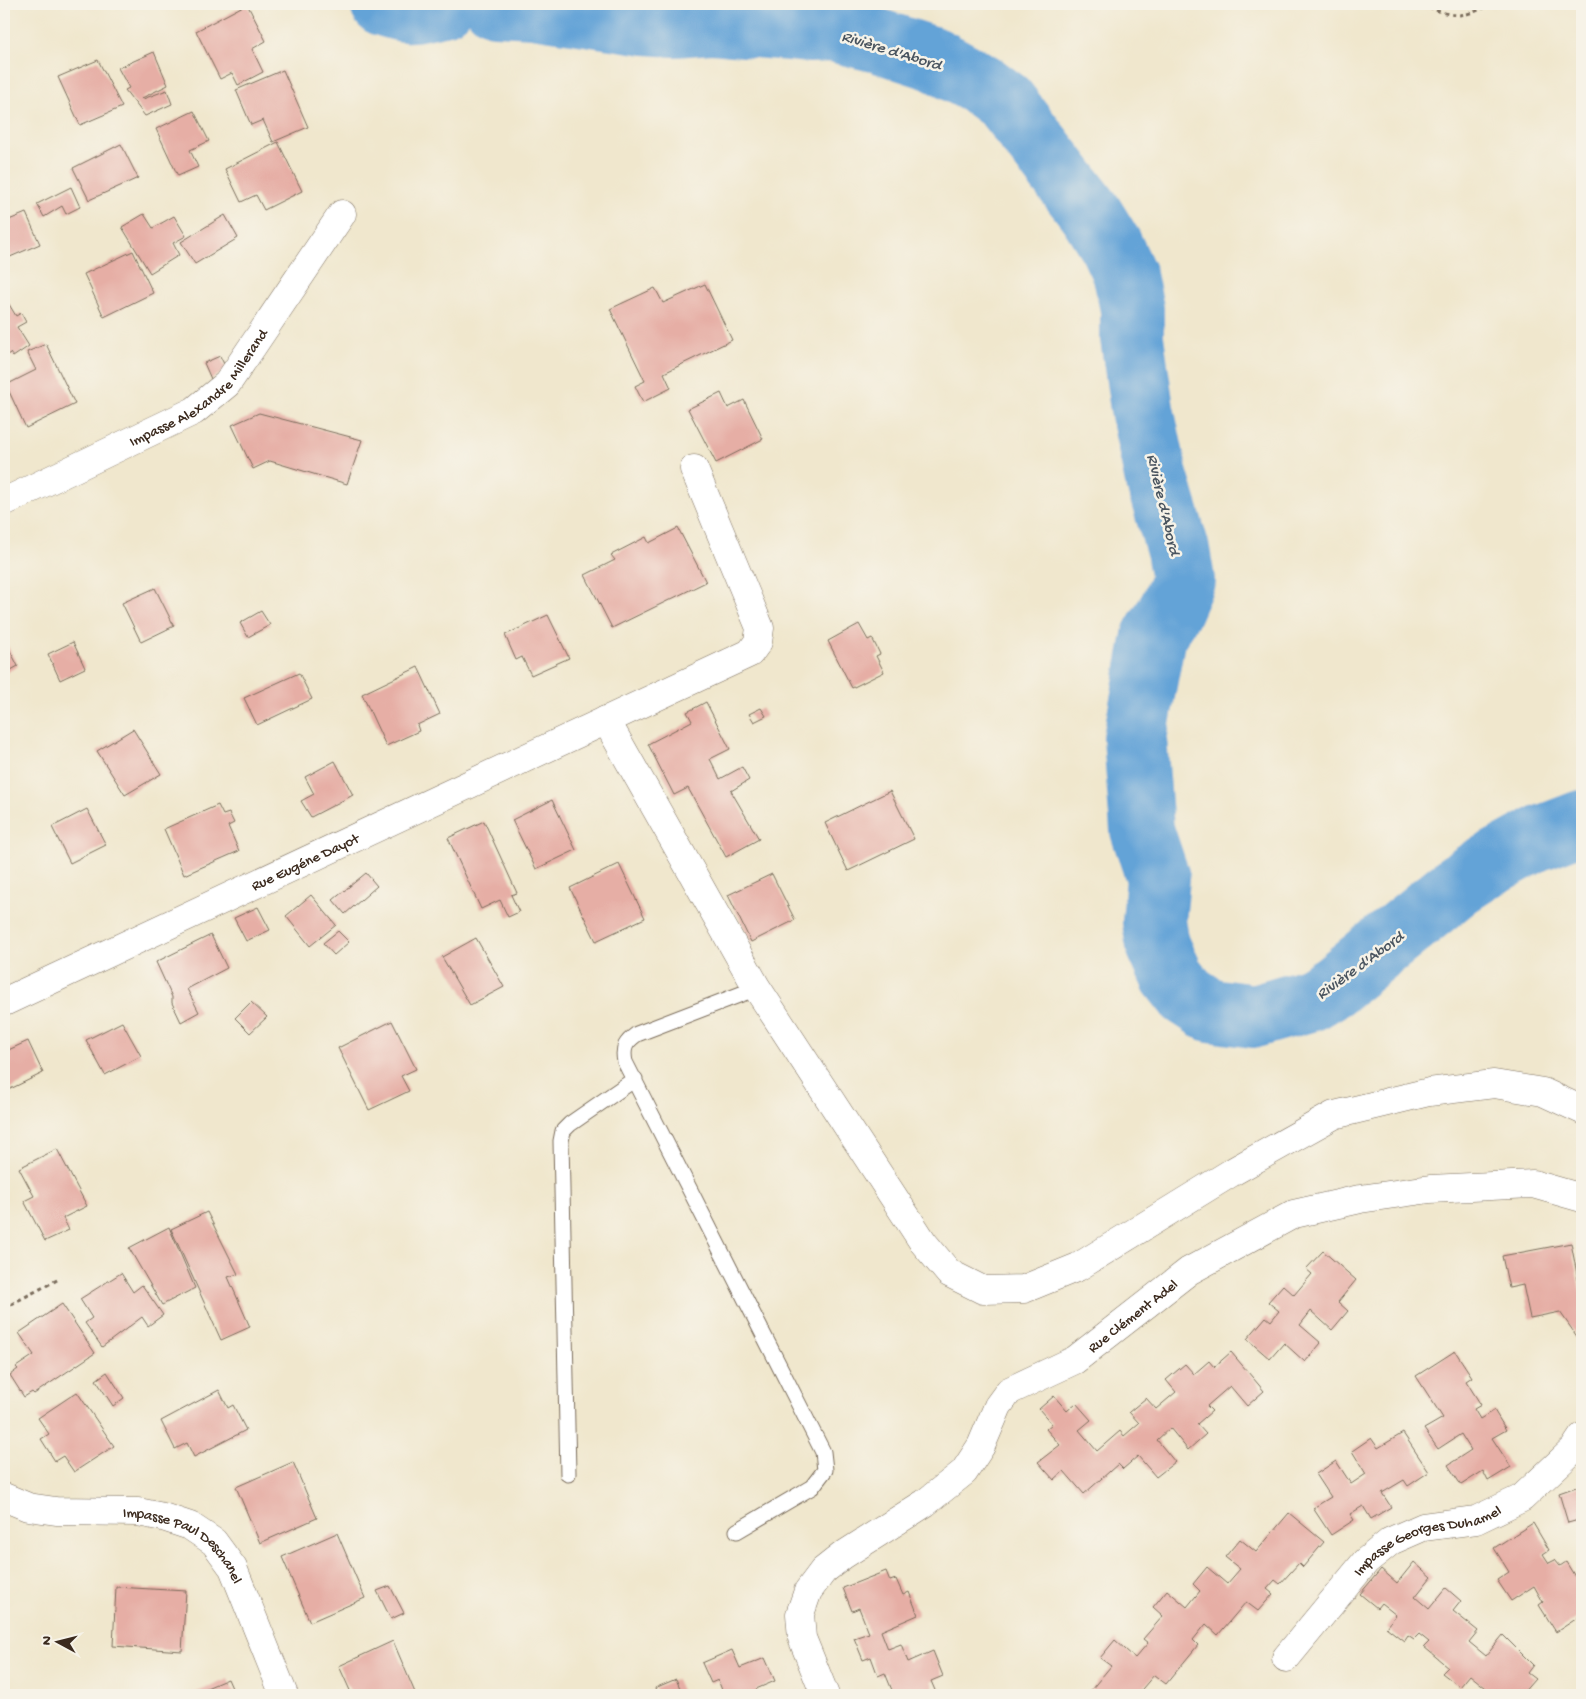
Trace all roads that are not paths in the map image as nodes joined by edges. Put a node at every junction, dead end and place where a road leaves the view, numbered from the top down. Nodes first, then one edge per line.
1 (342, 214) dead end
2 (694, 469) dead end
3 (4, 502) edge
4 (606, 720) junction
5 (758, 988) junction
6 (4, 1002) edge
7 (635, 1079) junction
8 (1582, 1110) edge
9 (1582, 1198) edge
10 (1582, 1437) edge
11 (568, 1474) dead end
12 (4, 1497) edge
13 (737, 1531) dead end
14 (1286, 1658) dead end
15 (284, 1695) edge
16 (825, 1695) edge

1 - 3 street, Impasse Alexandre Millerand
2 - 4 street, Rue Eugéne Dayot
4 - 5 street
4 - 6 street, Rue Eugéne Dayot
5 - 7 lane
5 - 8 street
7 - 11 lane
7 - 13 lane
9 - 16 street, Rue Clément Adel
10 - 14 street, Impasse Georges Duhamel
12 - 15 street, Impasse Paul Deschanel

